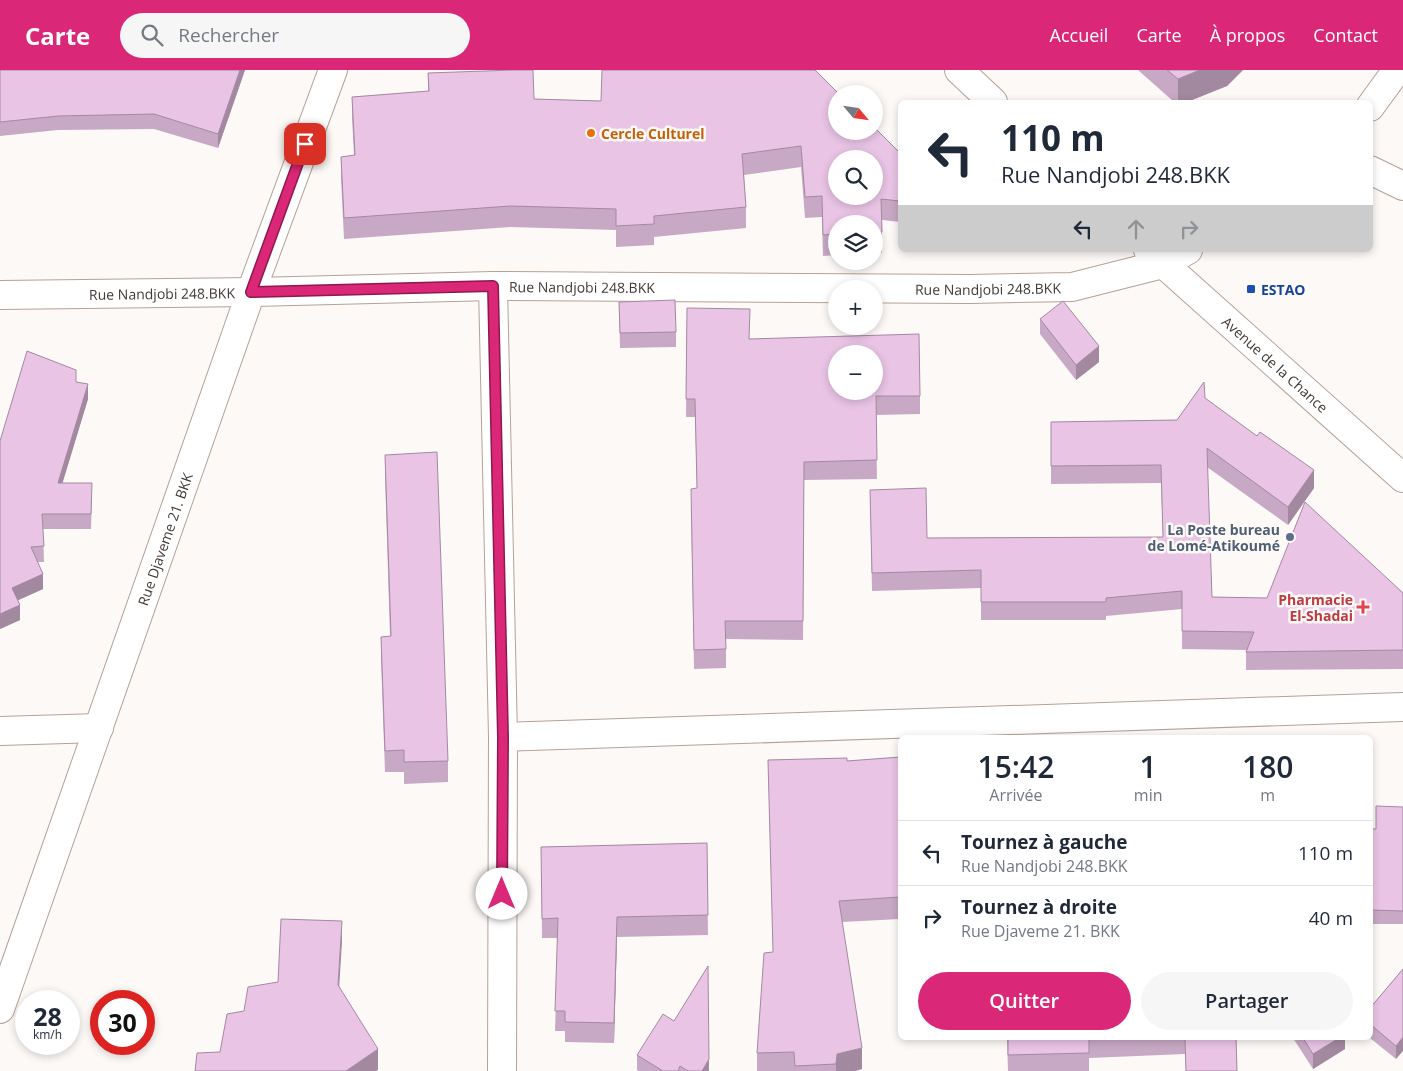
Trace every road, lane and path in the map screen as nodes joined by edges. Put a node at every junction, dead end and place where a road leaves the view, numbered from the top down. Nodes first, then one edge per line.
1 (332, 70) edge
2 (959, 70) edge
3 (1397, 70) edge
4 (991, 100) edge
5 (1373, 103) edge
6 (1373, 171) edge
7 (1403, 186) edge
8 (1179, 252) edge
9 (1156, 257) edge
10 (493, 286) junction
11 (251, 292) junction
12 (0, 295) edge
13 (1403, 478) edge
14 (1403, 707) edge
15 (99, 728) junction
16 (0, 731) edge
17 (503, 737) junction
18 (0, 1009) edge
19 (502, 1071) edge

1 - 11 street, Rue Djaveme 21. BKK
2 - 4 street
3 - 5 street
6 - 7 street
8 - 9 street, Rue Nandjobi 248.BKK
9 - 10 street, Rue Nandjobi 248.BKK
9 - 13 street, Avenue de la Chance
10 - 11 street, Rue Nandjobi 248.BKK
10 - 17 street
11 - 12 street, Rue Nandjobi 248.BKK
11 - 15 street, Rue Djaveme 21. BKK
14 - 17 street
15 - 16 street
15 - 18 street, Rue Djaveme 21. BKK
17 - 19 street

